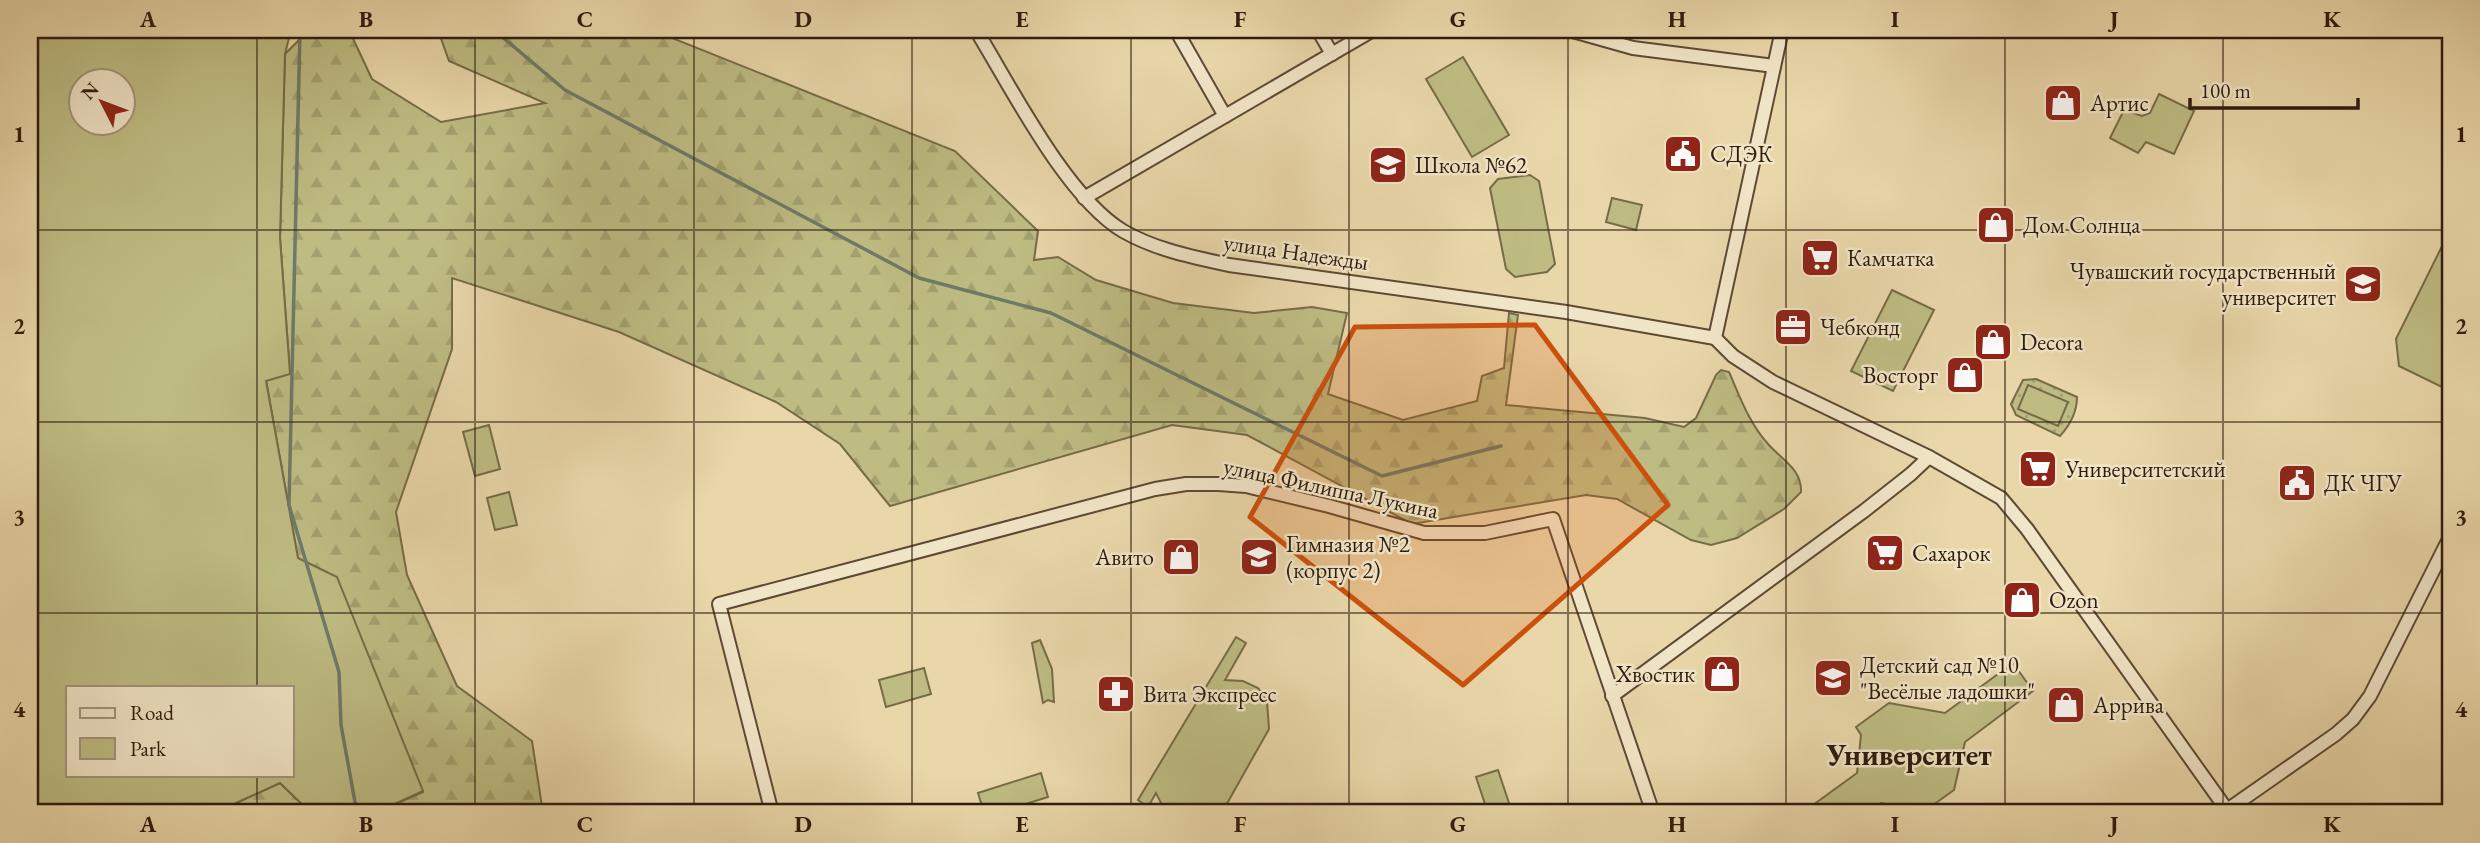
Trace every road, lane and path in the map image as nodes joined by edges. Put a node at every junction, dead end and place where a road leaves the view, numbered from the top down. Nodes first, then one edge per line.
1 (976, 30) edge
2 (1176, 30) edge
3 (1318, 30) edge
4 (1373, 30) edge
5 (1569, 30) edge
6 (1782, 30) edge
7 (1332, 54) junction
8 (1774, 66) junction
9 (1225, 116) junction
10 (1084, 198) junction
11 (1715, 338) junction
12 (1929, 457) junction
13 (2450, 537) edge
14 (1612, 696) junction
15 (2225, 812) edge
16 (772, 813) edge
17 (1653, 813) edge

1 - 10 street, улица Надежды
2 - 9 street
3 - 7 street
4 - 7 street
5 - 8 street
6 - 8 street
7 - 9 street
8 - 11 street
9 - 10 street
10 - 11 street, улица Надежды
11 - 12 street
12 - 14 street
12 - 15 street
13 - 15 street
14 - 16 street, улица Филиппа Лукина
14 - 17 street, улица Филиппа Лукина

